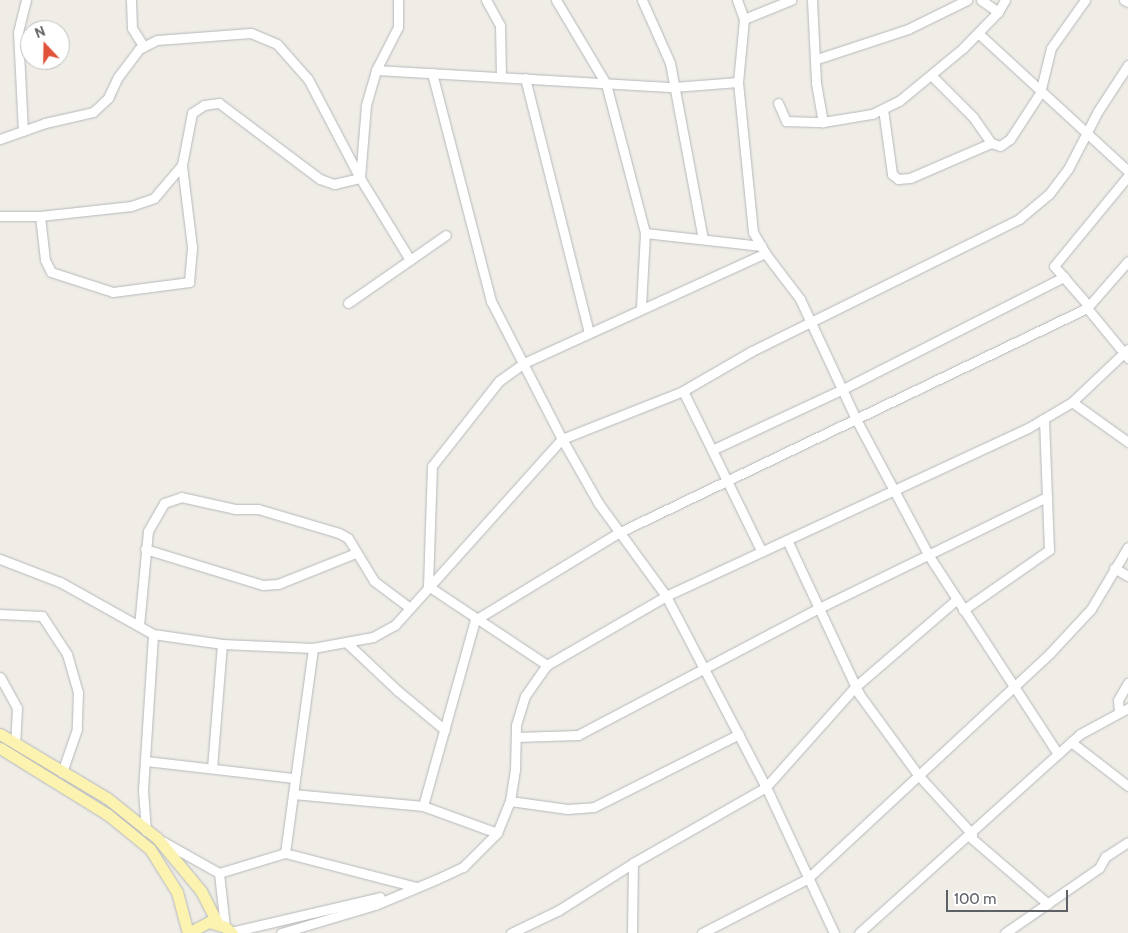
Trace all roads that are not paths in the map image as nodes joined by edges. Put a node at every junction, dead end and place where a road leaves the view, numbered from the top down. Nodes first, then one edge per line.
1 (26, 0) edge
2 (131, 0) edge
3 (398, 0) edge
4 (486, 0) edge
5 (556, 0) edge
6 (642, 0) edge
7 (737, 0) edge
8 (791, 0) edge
9 (812, 0) edge
10 (967, 0) edge
11 (981, 0) edge
12 (1005, 0) edge
13 (1086, 0) edge
14 (1124, 0) edge
15 (1128, 2) edge
16 (998, 12) junction
17 (744, 19) junction
18 (978, 33) junction
19 (144, 46) junction
20 (817, 59) junction
21 (1128, 65) edge
22 (376, 70) junction
23 (432, 73) junction
24 (501, 76) junction
25 (932, 76) junction
26 (525, 78) junction
27 (738, 82) junction
28 (606, 84) junction
29 (674, 86) junction
30 (1040, 93) junction
31 (778, 103) dead end
32 (883, 109) junction
33 (823, 122) junction
34 (23, 131) junction
35 (1086, 131) junction
36 (0, 139) edge
37 (991, 143) junction
38 (182, 165) junction
39 (1128, 171) edge
40 (1128, 176) edge
41 (360, 178) junction
42 (0, 216) edge
43 (40, 216) junction
44 (645, 233) junction
45 (446, 235) dead end
46 (703, 240) junction
47 (763, 250) junction
48 (410, 260) junction
49 (1128, 261) edge
50 (1064, 277) junction
51 (348, 303) dead end
52 (1087, 306) junction
53 (641, 308) junction
54 (812, 323) junction
55 (588, 332) junction
56 (1126, 354) edge
57 (524, 362) junction
58 (843, 389) junction
59 (683, 391) junction
60 (1072, 402) junction
61 (1044, 419) junction
62 (857, 421) junction
63 (562, 439) junction
64 (1128, 442) edge
65 (712, 450) junction
66 (728, 483) junction
67 (894, 491) junction
68 (1047, 497) junction
69 (618, 533) junction
70 (787, 540) junction
71 (1128, 547) edge
72 (145, 549) junction
73 (762, 552) junction
74 (356, 553) junction
75 (929, 556) junction
76 (0, 559) edge
77 (1114, 568) junction
78 (1128, 576) edge
79 (428, 586) junction
80 (666, 596) junction
81 (957, 599) junction
82 (410, 608) junction
83 (817, 609) junction
84 (964, 610) junction
85 (0, 614) edge
86 (475, 620) junction
87 (139, 626) junction
88 (153, 634) junction
89 (347, 642) junction
90 (222, 644) junction
91 (313, 648) junction
92 (547, 665) junction
93 (702, 669) junction
94 (0, 677) edge
95 (1128, 683) edge
96 (855, 687) junction
97 (1013, 689) junction
98 (1128, 708) edge
99 (1119, 711) junction
100 (445, 730) junction
101 (0, 734) edge
102 (739, 734) junction
103 (516, 737) junction
104 (1071, 742) junction
105 (15, 744) junction
106 (0, 748) edge
107 (1058, 754) junction
108 (146, 760) junction
109 (212, 768) junction
110 (62, 772) junction
111 (919, 776) junction
112 (294, 778) junction
113 (1128, 786) edge
114 (766, 787) junction
115 (293, 794) junction
116 (510, 801) junction
117 (423, 806) junction
118 (146, 831) junction
119 (497, 833) junction
120 (970, 835) junction
121 (157, 838) junction
122 (1128, 842) edge
123 (285, 853) junction
124 (633, 863) junction
125 (220, 872) junction
126 (807, 879) junction
127 (416, 888) junction
128 (405, 892) junction
129 (1048, 904) junction
130 (226, 929) edge
131 (287, 932) edge
132 (188, 933) edge
133 (511, 933) edge
134 (632, 933) edge
135 (702, 933) edge
136 (834, 933) edge
137 (859, 933) edge
138 (1005, 933) edge

1 - 34 street
2 - 19 street
3 - 22 street
4 - 24 street
5 - 28 street
6 - 29 street
7 - 17 street
8 - 17 street
9 - 20 street
10 - 20 street
11 - 16 street
12 - 16 street
13 - 30 street
14 - 15 street
16 - 18 street
17 - 27 street
18 - 25 street
18 - 30 street
19 - 34 street
19 - 41 street
20 - 33 street
21 - 35 street
22 - 23 street
22 - 41 street
23 - 24 street
23 - 57 street
24 - 26 street
25 - 32 street
25 - 37 street
26 - 28 street
26 - 55 street
27 - 29 street
27 - 47 street
28 - 29 street
28 - 44 street
29 - 46 street
30 - 35 street
30 - 37 street
31 - 33 street
32 - 33 street
32 - 37 street
34 - 36 street
35 - 39 street
35 - 54 street
38 - 41 street
38 - 43 street
38 - 43 street
40 - 50 street
41 - 48 street
42 - 43 street
44 - 46 street
44 - 53 street
45 - 48 street
46 - 47 street
47 - 53 street
47 - 54 street
48 - 51 street
49 - 52 street
50 - 52 street
50 - 58 street
52 - 56 street
52 - 62 street
53 - 55 street
54 - 58 street
54 - 59 street
55 - 57 street
56 - 60 street
57 - 63 street
57 - 79 street
58 - 62 street
58 - 65 street
59 - 63 street
59 - 65 street
60 - 61 street
60 - 64 street
61 - 67 street
61 - 68 street
62 - 66 street
62 - 67 street
63 - 69 street
63 - 79 street
65 - 66 street
66 - 69 street
66 - 73 street
67 - 70 street
67 - 75 street
68 - 75 street
68 - 84 street
69 - 80 street
69 - 86 street
70 - 73 street
70 - 83 street
71 - 77 street
72 - 74 street
72 - 74 street
72 - 87 street
73 - 80 street
74 - 82 street
75 - 81 street
75 - 83 street
76 - 87 street
77 - 78 street
77 - 97 street
79 - 82 street
79 - 86 street
80 - 92 street
80 - 93 street
81 - 84 street
81 - 96 street
82 - 89 street
83 - 93 street
83 - 96 street
84 - 97 street
85 - 110 street
86 - 92 street
86 - 100 street
87 - 88 street
88 - 90 street
88 - 108 street
89 - 91 street
89 - 100 street
90 - 91 street
90 - 109 street
91 - 112 street
92 - 103 street
93 - 102 street
93 - 103 street
94 - 105 street
95 - 99 street
96 - 111 street
96 - 114 street
97 - 107 street
97 - 111 street
98 - 99 street
99 - 104 street
100 - 117 street
101 - 105 main road
102 - 114 street
102 - 116 street
103 - 116 street
104 - 107 street
104 - 113 street
105 - 110 main road
106 - 132 main road
107 - 120 street
108 - 109 street
108 - 118 street
109 - 112 street
110 - 118 main road
111 - 120 street
111 - 126 street
112 - 115 street
114 - 124 street
114 - 126 street
115 - 117 street
115 - 123 street
116 - 119 street
117 - 119 street
118 - 121 main road
119 - 127 street
120 - 129 street
120 - 137 street
121 - 125 street
121 - 130 main road
122 - 129 street
123 - 125 street
123 - 127 street
124 - 133 street
124 - 134 street
125 - 130 street
126 - 135 street
126 - 136 street
127 - 128 street
128 - 130 street
128 - 131 street
129 - 138 street
130 - 132 main road

